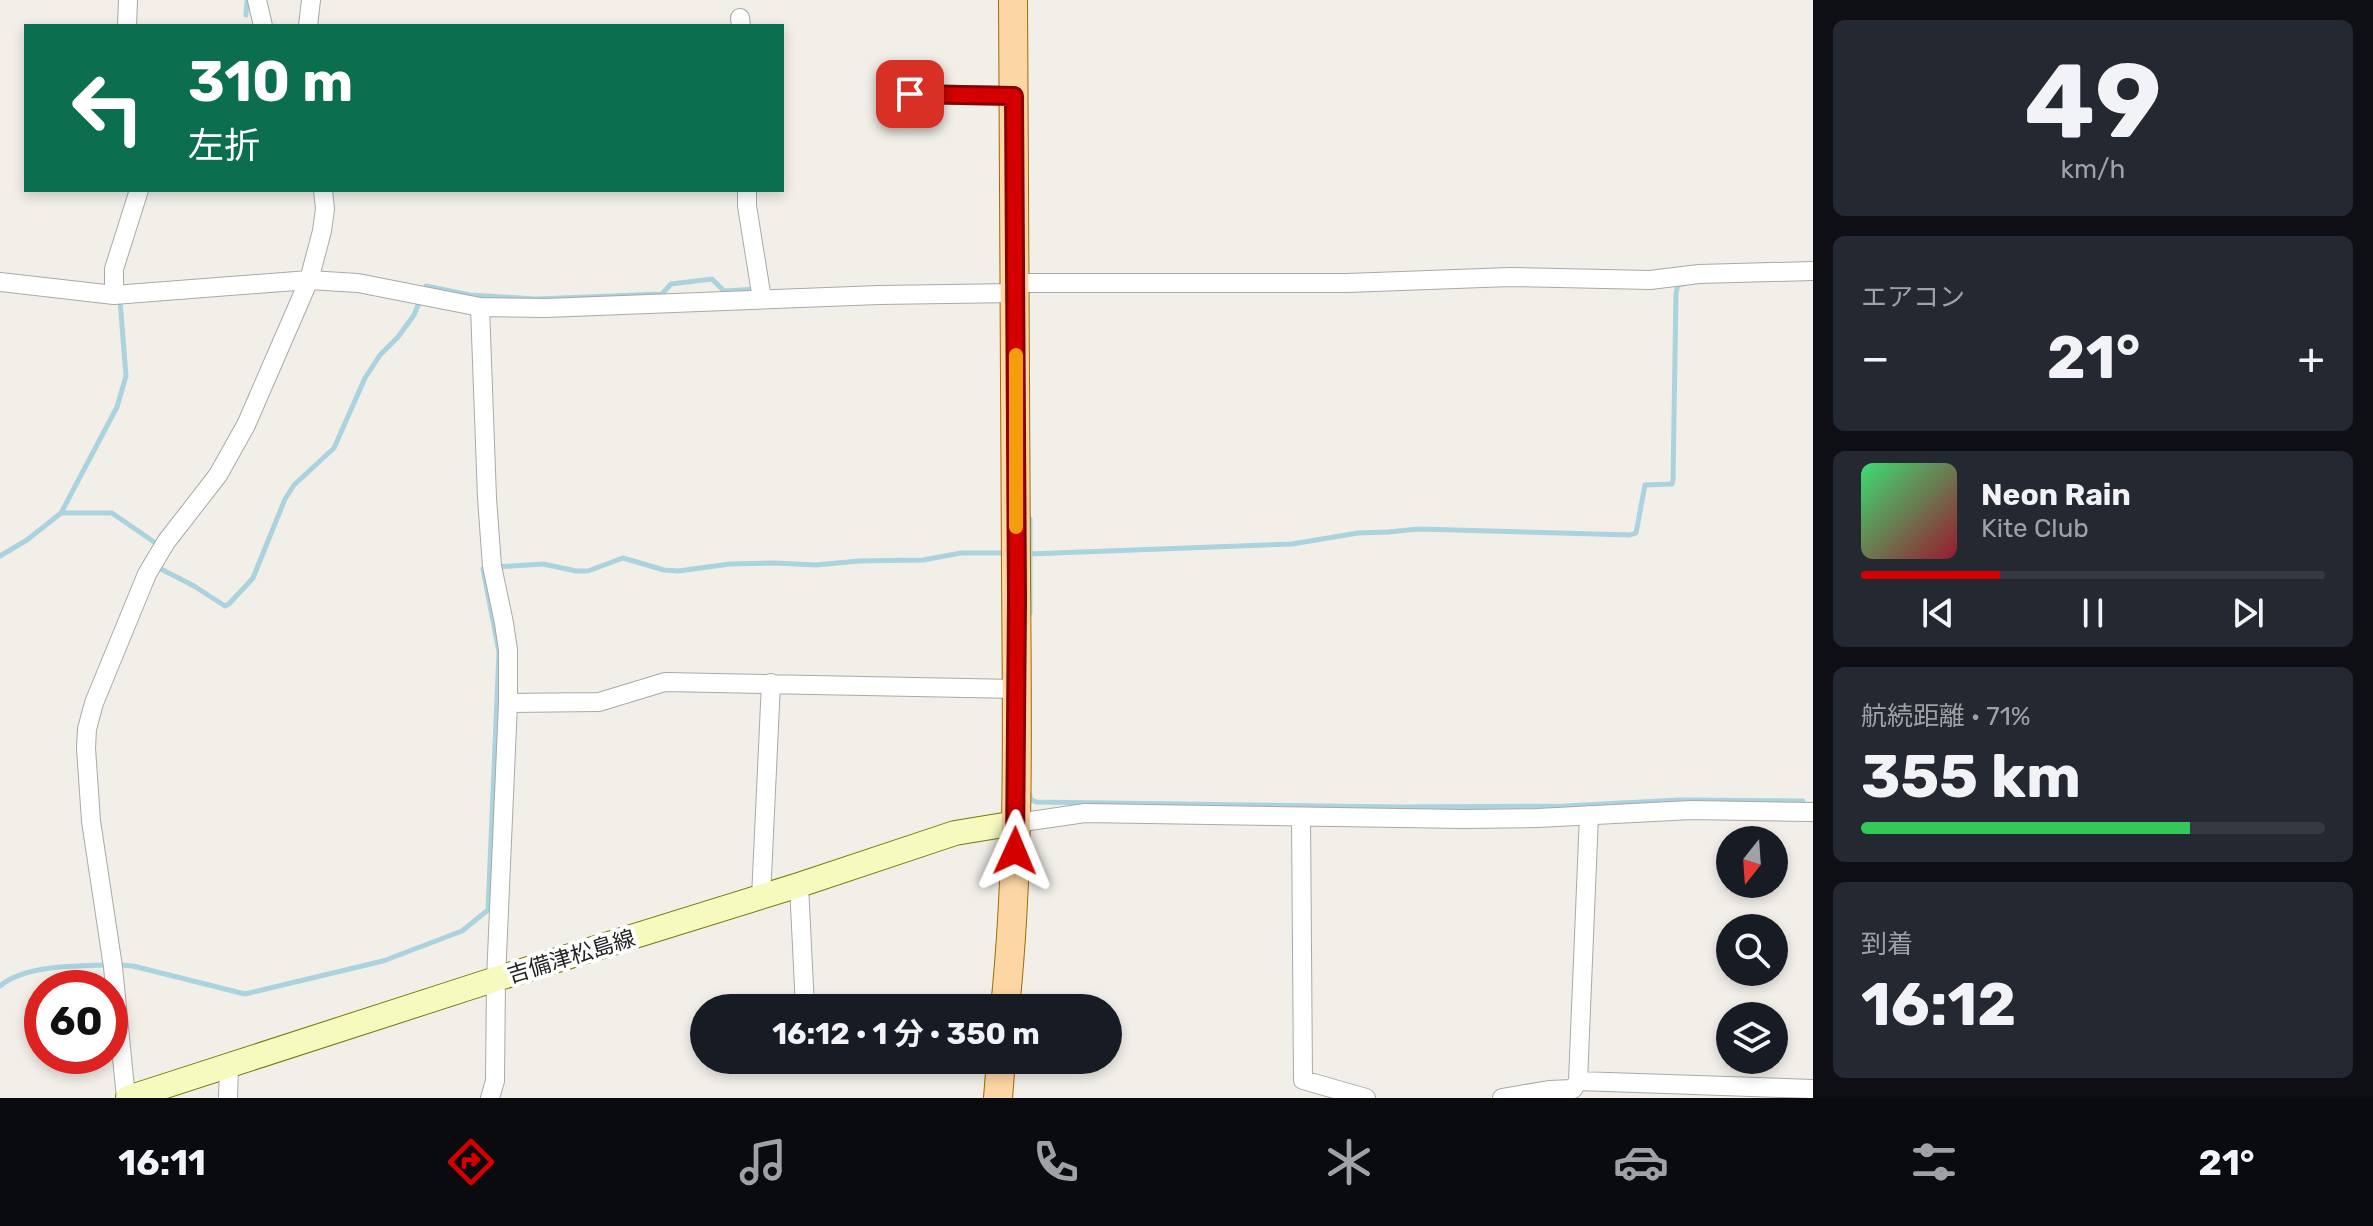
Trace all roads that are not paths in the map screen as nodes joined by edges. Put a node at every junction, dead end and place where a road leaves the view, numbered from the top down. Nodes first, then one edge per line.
1 (128, 0) edge
2 (257, 0) edge
3 (311, 0) edge
4 (1013, 0) edge
5 (127, 24) edge
6 (261, 24) edge
7 (308, 24) edge
8 (910, 94) dead end
9 (1014, 96) junction
10 (138, 192) edge
11 (323, 192) edge
12 (747, 192) edge
13 (1813, 271) edge
14 (309, 280) junction
15 (0, 282) edge
16 (1022, 286) junction
17 (761, 293) junction
18 (122, 295) junction
19 (480, 307) junction
20 (771, 683) junction
21 (1017, 689) junction
22 (508, 703) junction
23 (1813, 812) edge
24 (1589, 815) junction
25 (1301, 817) junction
26 (1016, 823) junction
27 (799, 885) junction
28 (761, 898) junction
29 (496, 979) junction
30 (804, 994) edge
31 (1006, 994) edge
32 (229, 1066) junction
33 (1000, 1074) edge
34 (1578, 1081) junction
35 (1813, 1089) edge
36 (127, 1098) edge
37 (228, 1098) edge
38 (490, 1098) edge
39 (998, 1098) edge
40 (1366, 1098) edge
41 (1502, 1098) edge

1 - 5 street
2 - 6 street
3 - 7 street
4 - 9 main road
8 - 9 street
9 - 16 main road
10 - 18 street
11 - 14 street
12 - 17 street
13 - 16 street
14 - 18 street
14 - 19 street
14 - 36 street
15 - 18 street
16 - 17 street
16 - 21 main road
17 - 19 street
19 - 22 street
20 - 21 street
20 - 22 street
20 - 28 street
21 - 26 main road
22 - 29 street
23 - 24 street
24 - 25 street
24 - 34 street
25 - 26 street
25 - 40 street
26 - 27 main road, 吉備津松島線
26 - 31 main road
27 - 28 main road, 吉備津松島線
27 - 30 street
28 - 29 main road, 吉備津松島線
29 - 32 main road, 吉備津松島線
29 - 38 street
32 - 36 main road, 吉備津松島線
32 - 37 street
33 - 39 main road
34 - 35 street
34 - 41 street

